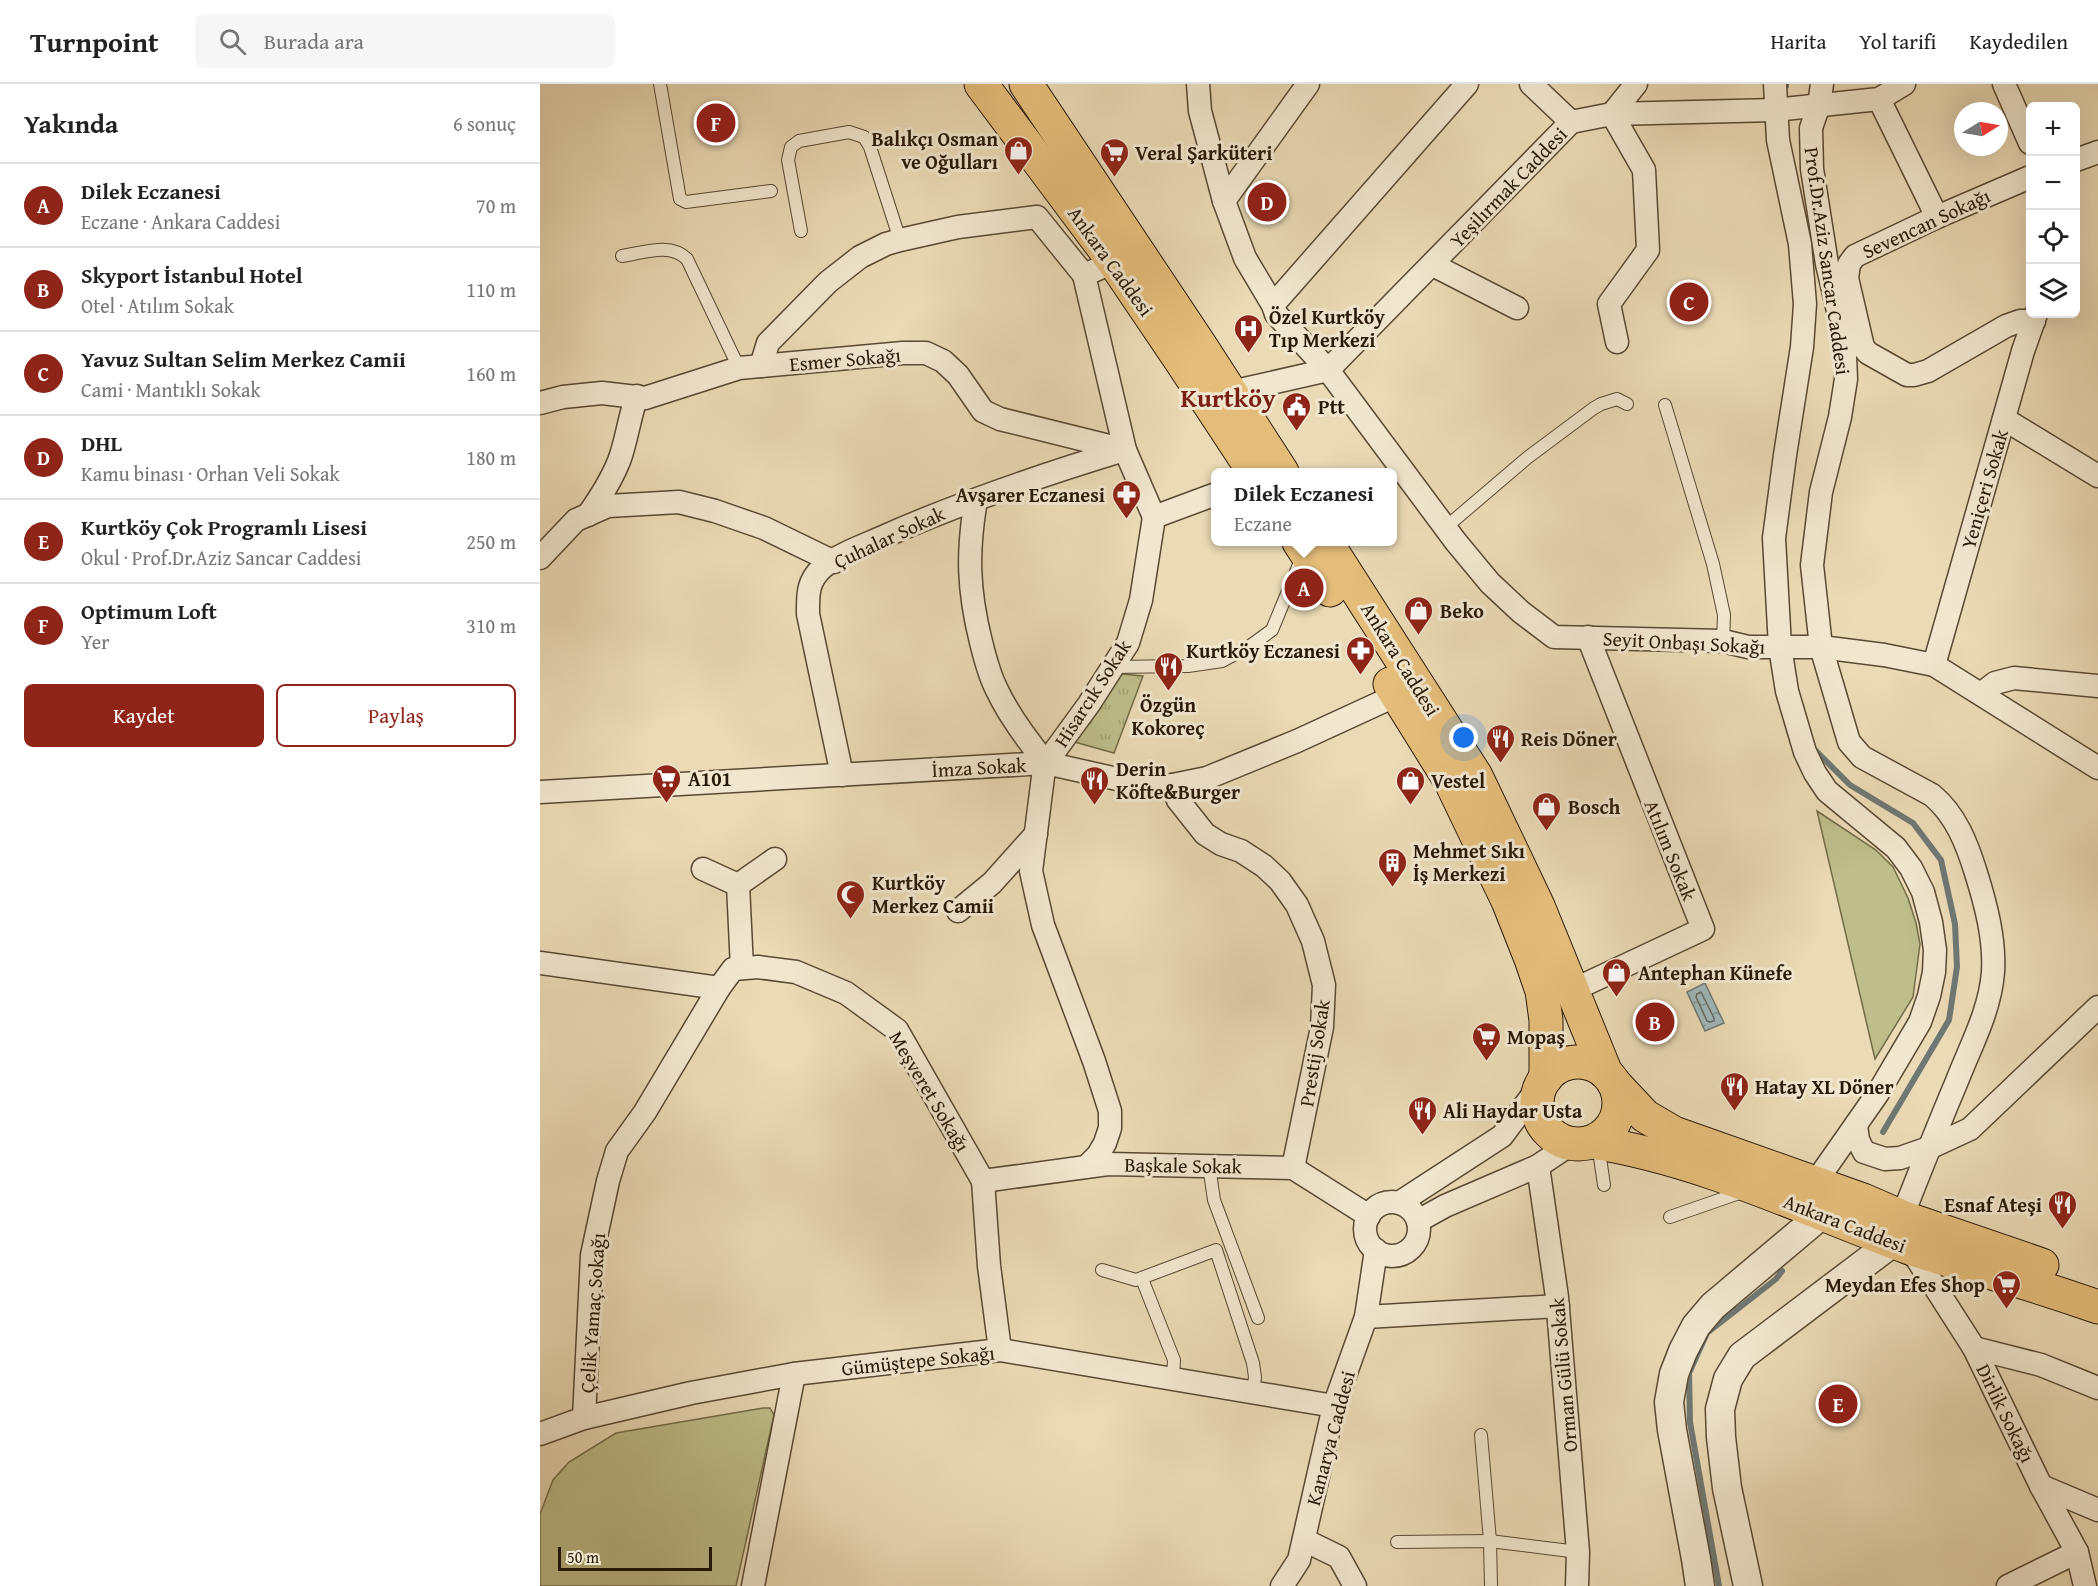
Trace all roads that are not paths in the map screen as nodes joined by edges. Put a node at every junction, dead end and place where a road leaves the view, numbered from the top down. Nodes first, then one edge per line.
1 (660, 84) edge
2 (981, 84) edge
3 (1026, 84) edge
4 (1198, 84) edge
5 (1308, 84) edge
6 (1467, 84) edge
7 (1531, 84) edge
8 (1636, 84) edge
9 (1775, 84) edge
10 (1904, 84) edge
11 (2004, 84) edge
12 (1820, 95) edge
13 (1879, 99) junction
14 (1775, 110) junction
15 (1612, 114) junction
16 (1571, 122) junction
17 (2026, 132) edge
18 (2098, 152) edge
19 (2080, 159) edge
20 (2026, 179) edge
21 (771, 191) dead end
22 (1064, 195) junction
23 (1224, 201) junction
24 (1037, 217) junction
25 (1937, 217) junction
26 (801, 231) dead end
27 (900, 240) junction
28 (622, 256) dead end
29 (1114, 262) junction
30 (1433, 265) junction
31 (1084, 275) junction
32 (1273, 305) junction
33 (1517, 308) dead end
34 (2031, 318) edge
35 (2035, 318) edge
36 (1617, 342) dead end
37 (750, 367) junction
38 (1328, 370) junction
39 (1231, 392) junction
40 (637, 396) junction
41 (540, 403) edge
42 (1627, 404) dead end
43 (1665, 405) dead end
44 (2004, 419) junction
45 (1125, 450) junction
46 (1251, 468) edge
47 (1279, 468) edge
48 (2098, 476) edge
49 (1211, 496) edge
50 (976, 500) junction
51 (588, 515) junction
52 (1154, 517) junction
53 (1446, 528) junction
54 (1310, 546) edge
55 (1311, 546) edge
56 (1311, 546) edge
57 (1774, 547) junction
58 (540, 558) edge
59 (1812, 558) junction
60 (834, 562) junction
61 (1588, 637) junction
62 (1723, 641) junction
63 (1780, 647) junction
64 (1821, 647) junction
65 (1934, 665) junction
66 (1111, 667) junction
67 (2098, 686) edge
68 (1981, 694) junction
69 (1397, 695) junction
70 (1046, 763) junction
71 (2098, 768) edge
72 (842, 775) junction
73 (1172, 785) junction
74 (540, 792) edge
75 (1036, 834) junction
76 (775, 859) dead end
77 (703, 868) dead end
78 (738, 885) junction
79 (958, 911) dead end
80 (540, 963) edge
81 (742, 968) junction
82 (719, 988) junction
83 (1573, 990) junction
84 (2098, 1007) edge
85 (1610, 1078) junction
86 (1543, 1082) junction
87 (1856, 1125) junction
88 (1587, 1143) junction
89 (1929, 1148) junction
90 (1087, 1166) junction
91 (1209, 1166) junction
92 (1538, 1166) junction
93 (1293, 1168) junction
94 (983, 1181) junction
95 (1815, 1183) junction
96 (1604, 1185) dead end
97 (1754, 1188) junction
98 (1399, 1203) junction
99 (1821, 1215) junction
100 (1369, 1216) junction
101 (1670, 1217) dead end
102 (1418, 1221) junction
103 (1902, 1236) junction
104 (1376, 1250) junction
105 (1102, 1270) dead end
106 (1142, 1279) junction
107 (2098, 1283) edge
108 (1558, 1306) junction
109 (2098, 1307) edge
110 (1366, 1317) junction
111 (1258, 1318) dead end
112 (1974, 1348) junction
113 (1000, 1350) junction
114 (794, 1374) junction
115 (1173, 1378) junction
116 (2098, 1388) edge
117 (1253, 1392) junction
118 (1334, 1406) junction
119 (584, 1418) junction
120 (540, 1434) edge
121 (1481, 1435) dead end
122 (2041, 1486) junction
123 (2098, 1510) edge
124 (1304, 1540) junction
125 (1491, 1541) junction
126 (1397, 1542) dead end
127 (1578, 1552) junction
128 (2077, 1552) junction
129 (753, 1586) edge
130 (1282, 1586) edge
131 (1355, 1586) edge
132 (1491, 1586) edge
133 (1577, 1586) edge
134 (1700, 1586) edge
135 (1748, 1586) edge
136 (2008, 1586) edge
137 (2085, 1586) edge

1 - 21 lane
2 - 22 main road, Ankara Caddesi
3 - 39 main road, Ankara Caddesi
4 - 23 street, Seyit Onbaşı Sokağı
5 - 23 street
6 - 32 street
7 - 16 street
8 - 15 street
9 - 14 street, Prof.Dr.Aziz Sancar Caddesi
10 - 13 street, Yeşilırmak Caddesi
11 - 17 street
12 - 13 street, Yeşilırmak Caddesi
12 - 14 street, Yeşilırmak Caddesi
12 - 59 street, Prof.Dr.Aziz Sancar Caddesi
13 - 25 street
14 - 15 street, Yeşilırmak Caddesi
14 - 57 street, Prof.Dr.Aziz Sancar Caddesi
15 - 16 street, Yeşilırmak Caddesi
15 - 36 street
16 - 30 street, Yeşilırmak Caddesi
18 - 19 street
20 - 25 street, Sevencan Sokağı
22 - 24 street
22 - 29 main road, Ankara Caddesi
23 - 32 street, Seyit Onbaşı Sokağı
24 - 27 street
24 - 31 street
25 - 34 street, Sevencan Sokağı
26 - 27 lane
27 - 37 street
28 - 37 lane
29 - 31 street
29 - 46 main road, Ankara Caddesi
30 - 33 street
30 - 38 street, Yeşilırmak Caddesi
31 - 45 street
32 - 38 street, Seyit Onbaşı Sokağı
35 - 44 street, Yeniçeri Sokak
37 - 40 street, Esmer Sokağı
37 - 45 street, Esmer Sokağı
38 - 39 street
38 - 53 street, Seyit Onbaşı Sokağı
39 - 47 main road, Ankara Caddesi
40 - 41 street, Esmer Sokağı
40 - 51 street
42 - 53 lane
43 - 62 lane
44 - 48 street
44 - 65 street, Yeniçeri Sokak
45 - 50 street, Çuhalar Sokak
45 - 52 street
49 - 52 street
50 - 60 street, Çuhalar Sokak
50 - 70 street
51 - 58 street
51 - 60 street
52 - 66 street, Hisarcık Sokak
53 - 61 street, Seyit Onbaşı Sokağı
54 - 66 lane
55 - 69 main road, Ankara Caddesi
56 - 83 main road, Ankara Caddesi
57 - 59 street
57 - 63 street, Prof.Dr.Aziz Sancar Caddesi
59 - 64 street, Prof.Dr.Aziz Sancar Caddesi
60 - 72 street, Çuhalar Sokak
61 - 62 street, Seyit Onbaşı Sokağı
61 - 83 street, Atılım Sokak
62 - 63 street, Seyit Onbaşı Sokağı
63 - 64 street, Seyit Onbaşı Sokağı
63 - 87 street, Prof.Dr.Aziz Sancar Caddesi
64 - 65 street, Seyit Onbaşı Sokağı
64 - 89 street, Prof.Dr.Aziz Sancar Caddesi
65 - 68 street, Seyit Onbaşı Sokağı
66 - 70 street, Hisarcık Sokak
67 - 68 street
68 - 71 street, Seyit Onbaşı Sokağı
69 - 73 street, İmza Sokak
69 - 86 main road, Ankara Caddesi
70 - 72 street, İmza Sokak
70 - 73 street, İmza Sokak
70 - 75 street, Hisarcık Sokak
72 - 74 street, İmza Sokak
73 - 93 street, Prestij Sokak
75 - 79 street
75 - 90 street, Hisarcık Sokak
76 - 78 street
77 - 78 street
78 - 81 street
80 - 82 street
81 - 82 street
81 - 94 street, Meşveret Sokağı
82 - 119 street, Çelik Yamaç Sokağı
83 - 85 main road, Ankara Caddesi
84 - 89 street
85 - 86 main road
85 - 88 main road
85 - 95 main road, Ankara Caddesi
86 - 88 main road
86 - 98 street
87 - 89 street
87 - 95 street, Prof.Dr.Aziz Sancar Caddesi
88 - 92 street
88 - 96 lane
88 - 97 main road, Ankara Caddesi
89 - 103 street, Prof.Dr.Aziz Sancar Caddesi
90 - 91 street, Başkale Sokak
90 - 94 street, Başkale Sokak
91 - 93 street, Başkale Sokak
91 - 111 lane
92 - 102 street
92 - 108 street, Orman Gülü Sokak
93 - 100 street
94 - 113 street, Meşveret Sokağı
95 - 103 main road, Ankara Caddesi
97 - 99 main road, Ankara Caddesi
97 - 101 lane
98 - 100 street
98 - 102 street
99 - 103 main road, Ankara Caddesi
99 - 134 street
100 - 104 street
102 - 104 street
103 - 107 main road, Ankara Caddesi
103 - 109 main road, Ankara Caddesi
103 - 112 street, Dirlik Sokağı
103 - 135 street
104 - 110 street, Kanarya Caddesi
105 - 106 lane
106 - 115 lane
106 - 117 lane
108 - 110 street
108 - 127 street, Orman Gülü Sokak
110 - 118 street, Kanarya Caddesi
112 - 116 street
112 - 122 street, Dirlik Sokağı
113 - 114 street, Gümüştepe Sokağı
113 - 115 street, Gümüştepe Sokağı
114 - 119 street, Gümüştepe Sokağı
114 - 129 street
115 - 117 street, Gümüştepe Sokağı
117 - 118 street, Gümüştepe Sokağı
118 - 124 street, Kanarya Caddesi
119 - 120 street, Gümüştepe Sokağı
121 - 125 lane
122 - 123 street
122 - 128 street, Dirlik Sokağı
124 - 130 street, Kanarya Caddesi
124 - 131 street
125 - 126 lane
125 - 127 lane
125 - 132 lane
127 - 133 street, Orman Gülü Sokak
128 - 136 street
128 - 137 street, Dirlik Sokağı

